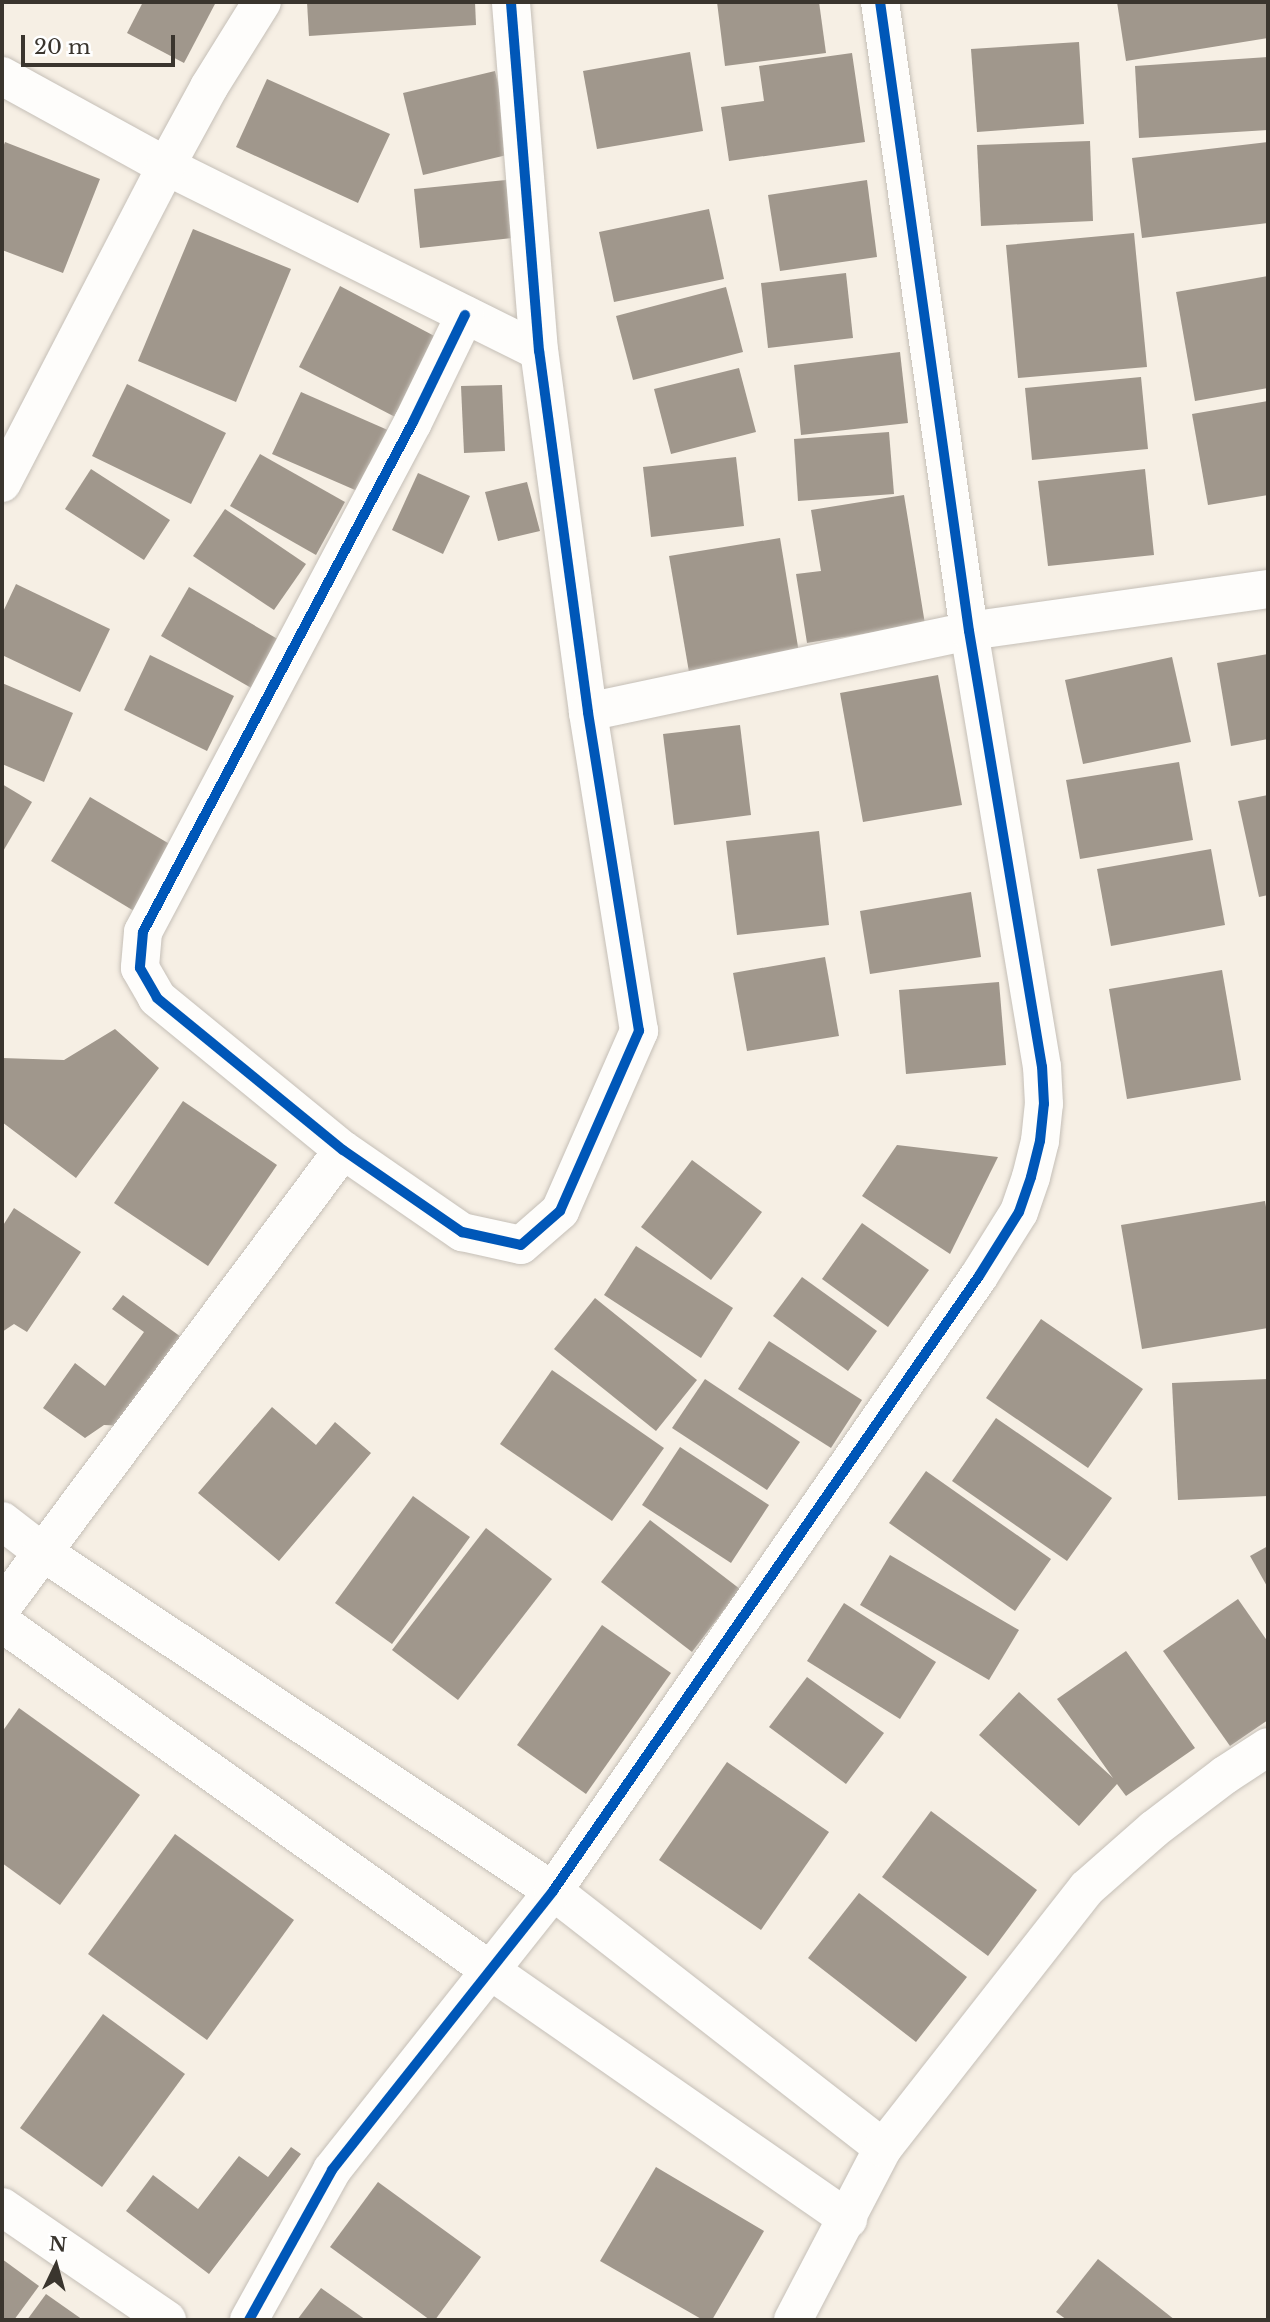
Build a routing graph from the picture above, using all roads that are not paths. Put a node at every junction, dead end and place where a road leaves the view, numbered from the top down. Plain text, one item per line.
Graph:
1 (262, 2) edge
2 (511, 2) edge
3 (880, 2) edge
4 (2, 76) edge
5 (166, 166) junction
6 (465, 315) junction
7 (539, 351) junction
8 (2, 484) edge
9 (1268, 589) edge
10 (969, 631) junction
11 (588, 712) junction
12 (343, 1150) junction
13 (2, 1521) edge
14 (41, 1551) junction
15 (2, 1607) edge
16 (2, 1623) edge
17 (1268, 1747) edge
18 (553, 1891) junction
19 (491, 1971) junction
20 (883, 2148) junction
21 (2, 2207) edge
22 (848, 2220) junction
23 (167, 2320) edge
24 (249, 2320) edge
25 (793, 2320) edge

1 - 5 street
2 - 7 street
3 - 10 street
4 - 5 street
5 - 6 street
5 - 8 street
6 - 7 street
6 - 12 street
7 - 11 street
9 - 10 street
10 - 11 street
10 - 18 street
11 - 12 street
12 - 14 street
13 - 14 street
14 - 15 street
14 - 18 street
16 - 19 street
17 - 20 street
18 - 19 street
18 - 20 street
19 - 22 street
19 - 24 street
20 - 22 street
21 - 23 street
22 - 25 street

